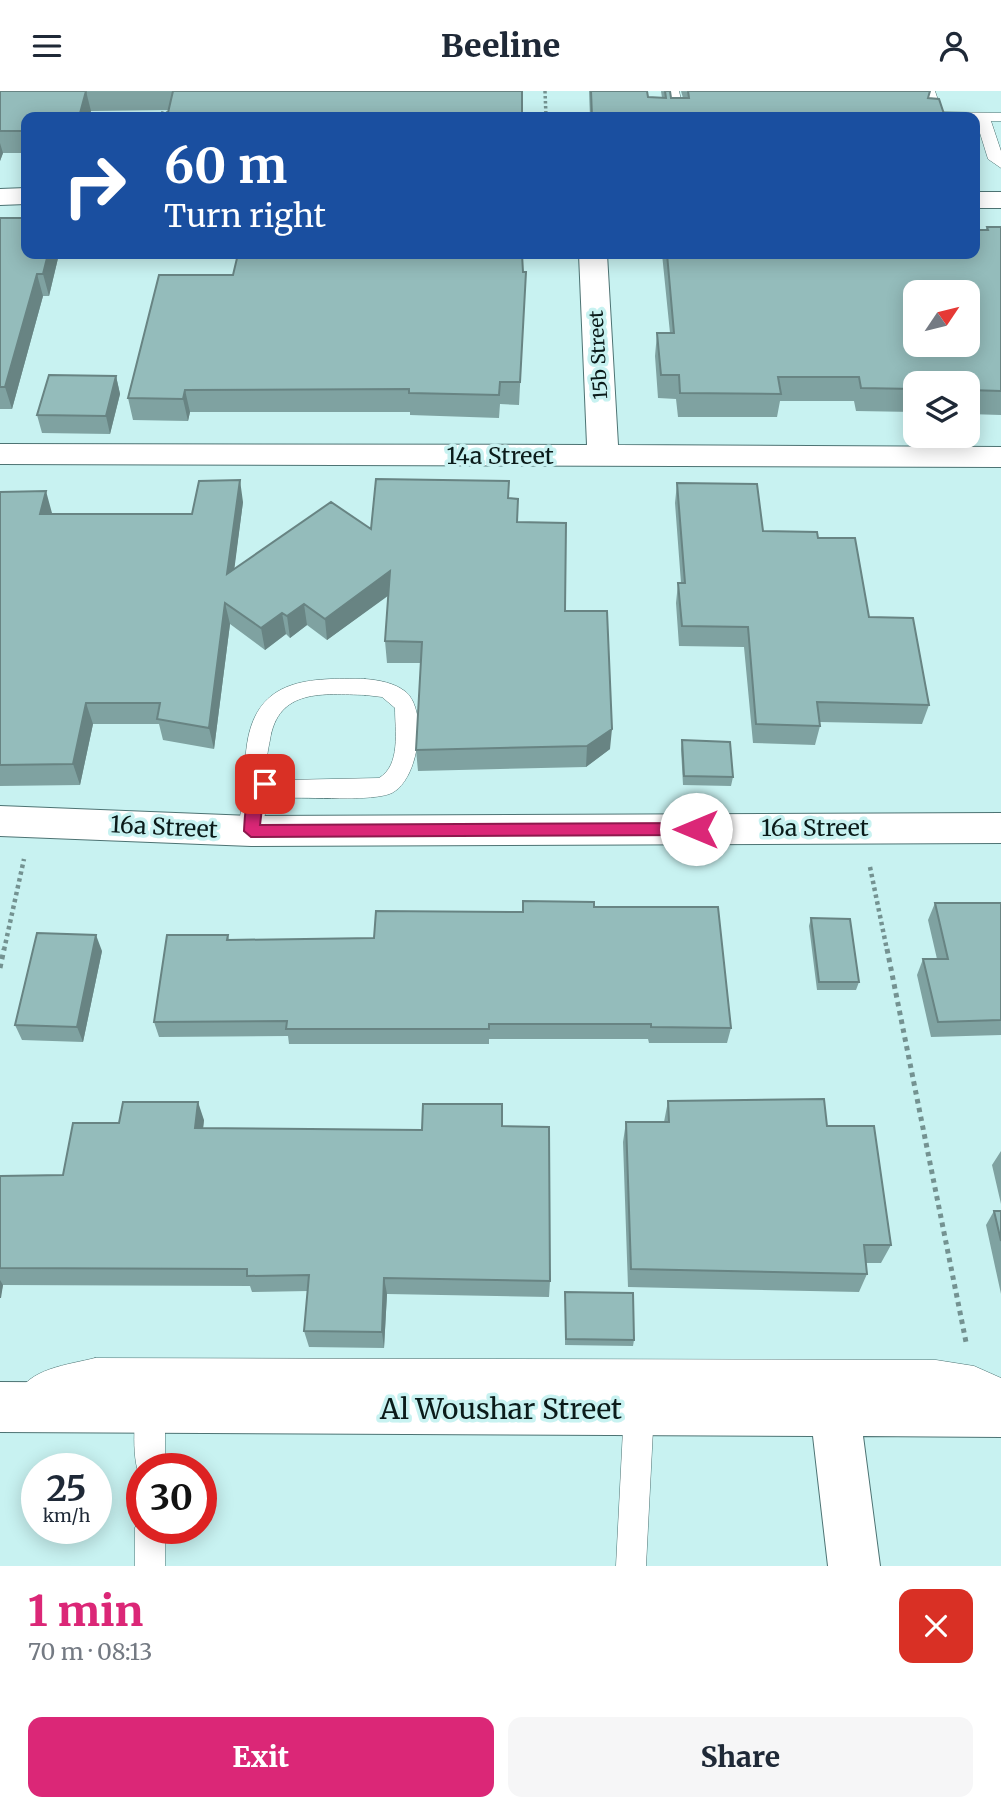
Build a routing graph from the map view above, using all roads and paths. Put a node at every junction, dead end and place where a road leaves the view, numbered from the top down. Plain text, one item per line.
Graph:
1 (545, 91) edge
2 (672, 91) edge
3 (928, 91) edge
4 (168, 105) edge
5 (162, 112) edge
6 (546, 112) edge
7 (677, 112) edge
8 (933, 112) edge
9 (982, 117) joint
10 (1001, 117) edge
11 (1001, 163) edge
12 (21, 196) edge
13 (0, 197) edge
14 (980, 200) edge
15 (1001, 200) edge
16 (593, 259) edge
17 (0, 454) edge
18 (603, 456) junction
19 (1001, 457) edge
20 (265, 784) junction
21 (16, 821) edge
22 (862, 828) junction
23 (1001, 828) edge
24 (251, 831) junction
25 (0, 968) edge
26 (1001, 1393) edge
27 (987, 1396) edge
28 (8, 1407) edge
29 (150, 1407) junction
30 (639, 1410) junction
31 (835, 1411) junction
32 (150, 1453) edge
33 (150, 1544) edge
34 (150, 1566) edge
35 (631, 1566) edge
36 (855, 1566) edge

1 - 6 path
2 - 7 lane
3 - 8 lane
4 - 5 path
9 - 10 lane
9 - 11 lane
12 - 13 street
14 - 15 street
16 - 18 street, 15b Street
17 - 18 street, 14a Street
18 - 19 street, 14a Street
20 - 20 lane
20 - 24 lane
21 - 24 street, 16a Street
21 - 25 path
22 - 23 street, 16a Street
22 - 24 street, 16a Street
22 - 27 path
26 - 27 lane
27 - 28 lane
27 - 31 street, Al Woushar Street
28 - 29 street, Al Woushar Street
29 - 30 street, Al Woushar Street
29 - 32 lane
30 - 31 street, Al Woushar Street
30 - 35 lane
31 - 36 street
33 - 34 lane

